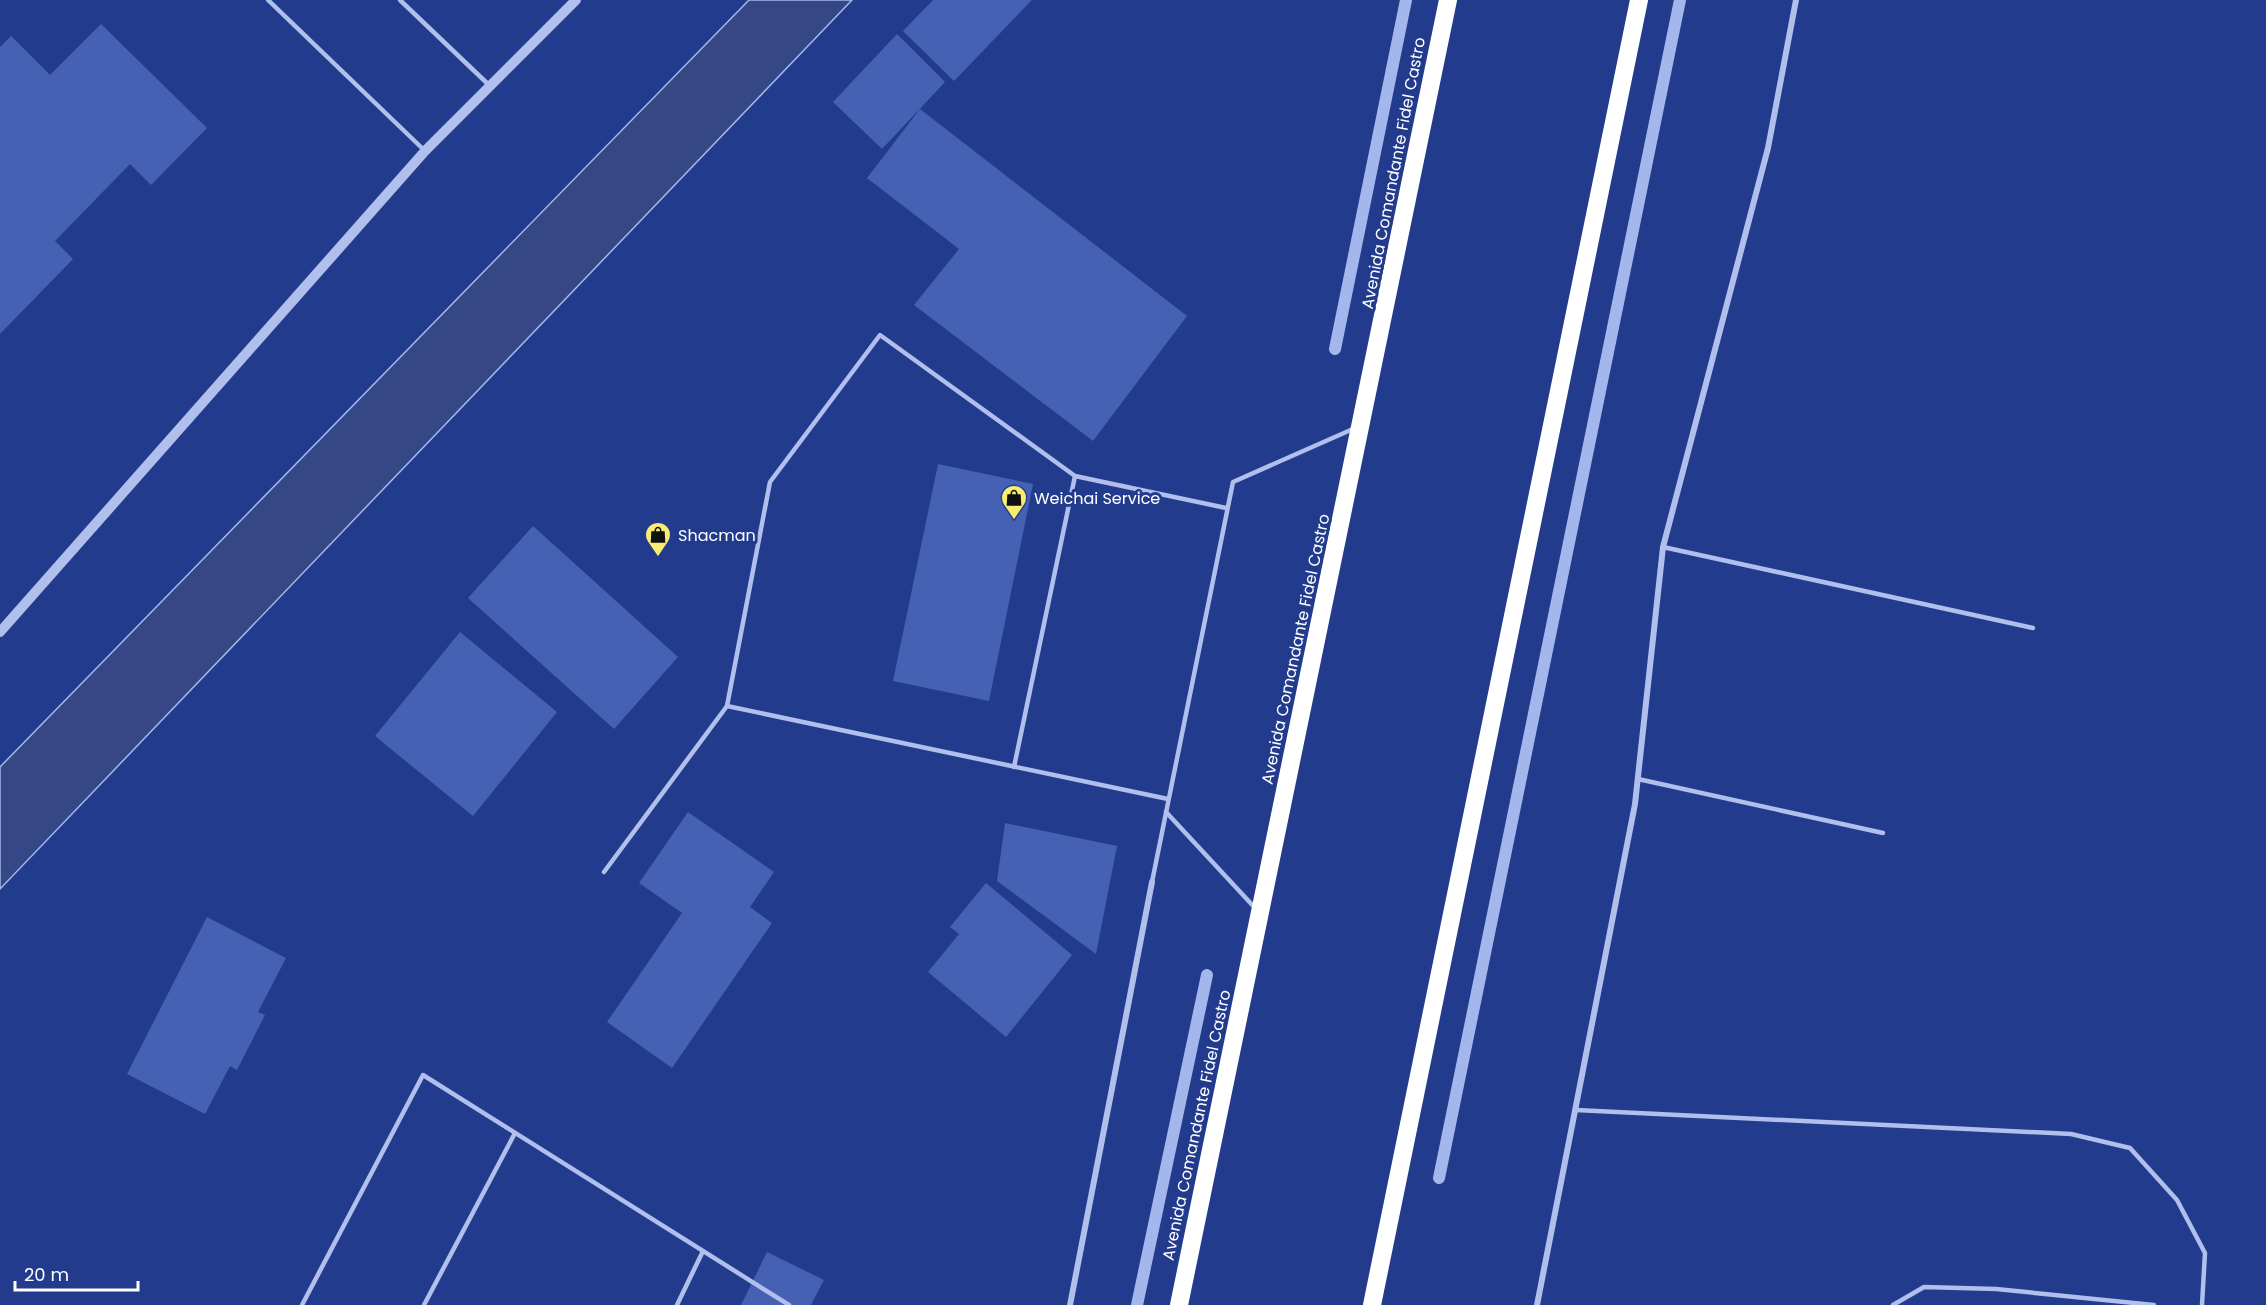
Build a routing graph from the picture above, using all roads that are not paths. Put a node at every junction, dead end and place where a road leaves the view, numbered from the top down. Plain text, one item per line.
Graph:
1 (268, 0) edge
2 (400, 0) edge
3 (576, 0) edge
4 (1448, 0) edge
5 (1638, 0) edge
6 (1796, 0) edge
7 (490, 86) junction
8 (425, 151) junction
9 (1361, 426) junction
10 (1075, 476) junction
11 (1226, 508) junction
12 (1663, 547) junction
13 (2033, 628) dead end
14 (0, 632) edge
15 (727, 706) junction
16 (1014, 767) junction
17 (1638, 779) junction
18 (1168, 799) junction
19 (1166, 812) junction
20 (1883, 832) dead end
21 (604, 872) dead end
22 (1152, 882) joint
23 (1260, 914) junction
24 (1576, 1110) junction
25 (515, 1132) junction
26 (703, 1251) junction
27 (302, 1305) edge
28 (424, 1305) edge
29 (677, 1305) edge
30 (789, 1305) edge
31 (1070, 1305) edge
32 (1179, 1305) edge
33 (1372, 1305) edge
34 (1537, 1305) edge
35 (1893, 1305) edge
36 (2154, 1305) edge
37 (2202, 1305) edge

1 - 8 lane
2 - 7 lane
3 - 7 street
4 - 9 highway, Avenida Comandante Fidel Castro
5 - 33 highway
6 - 12 street
7 - 8 street
8 - 14 street
9 - 11 lane
9 - 23 highway, Avenida Comandante Fidel Castro
10 - 11 lane
10 - 15 lane
10 - 16 lane
11 - 18 lane
12 - 13 lane
12 - 17 street
15 - 16 lane
15 - 21 lane
16 - 18 lane
17 - 20 lane
17 - 24 street
18 - 19 lane
19 - 22 lane
19 - 23 lane
22 - 31 street
23 - 32 highway, Avenida Comandante Fidel Castro
24 - 34 street
24 - 37 lane
25 - 26 lane
25 - 27 lane
25 - 28 lane
26 - 29 lane
26 - 30 lane
35 - 36 lane

